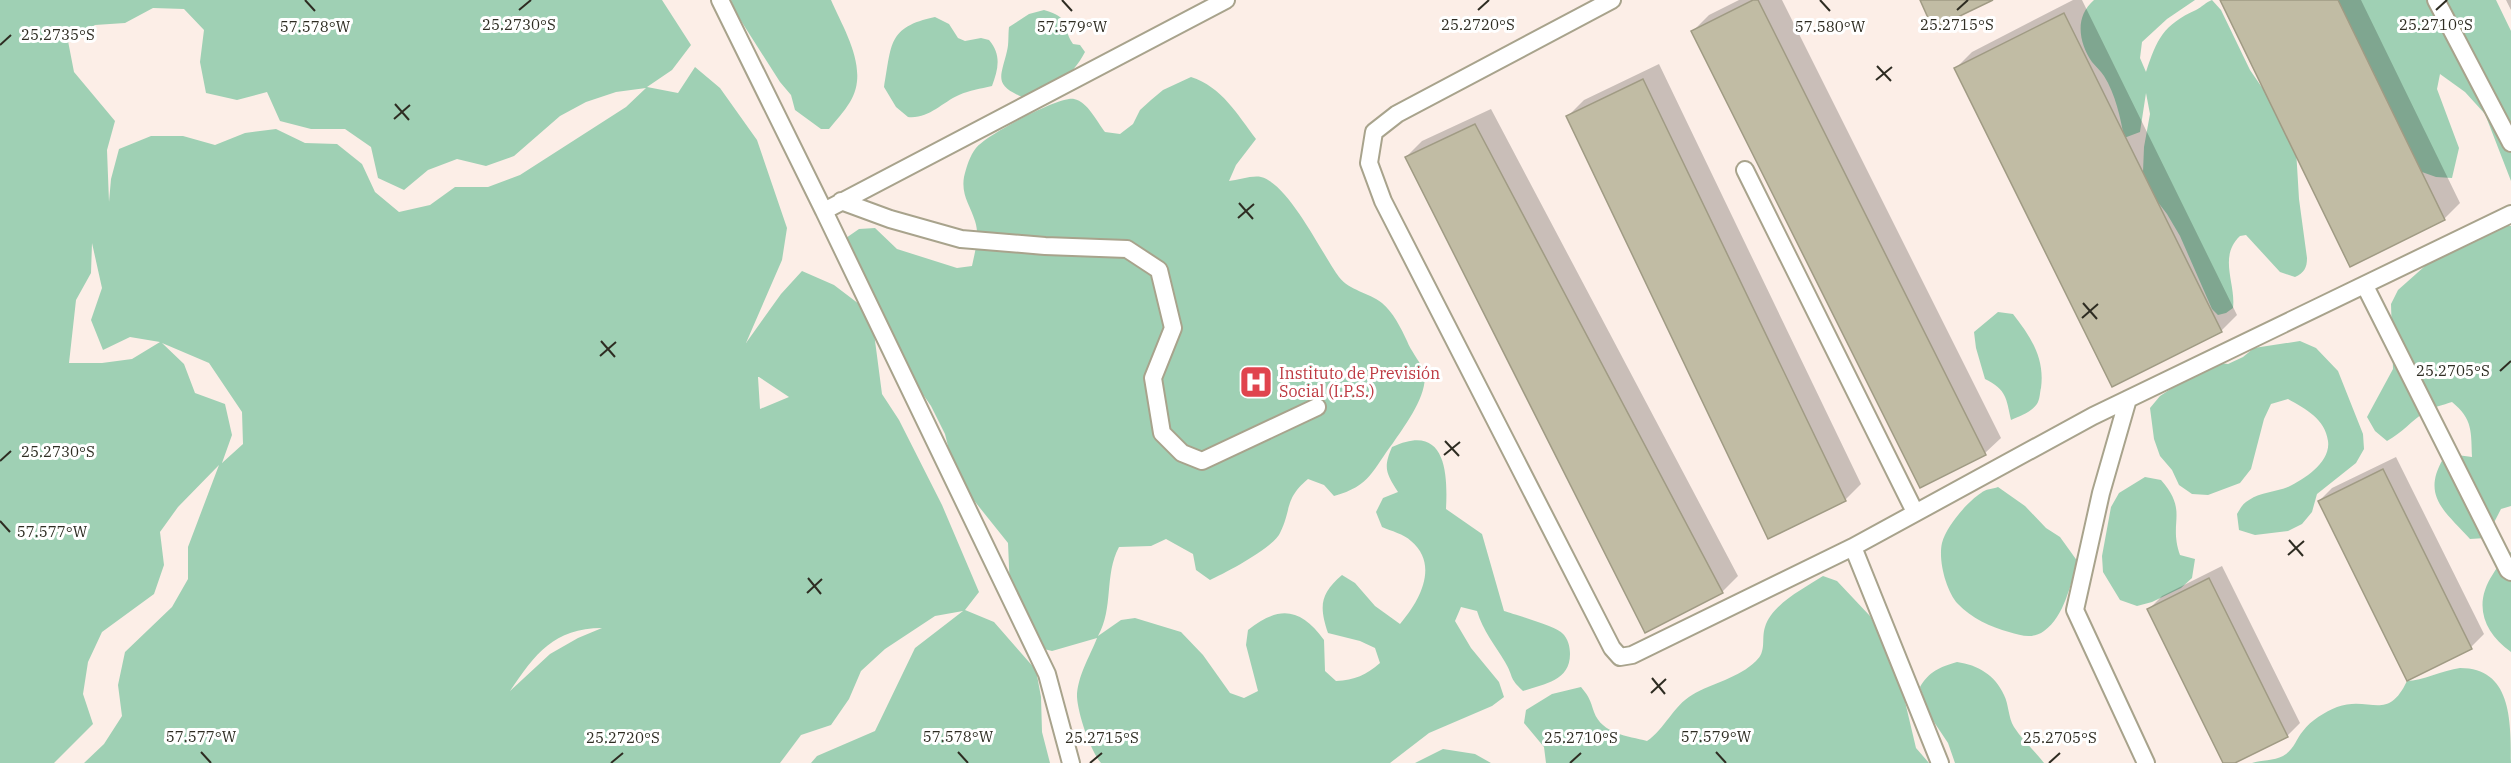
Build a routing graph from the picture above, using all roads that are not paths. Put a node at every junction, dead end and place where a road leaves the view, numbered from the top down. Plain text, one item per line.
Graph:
1 (720, 0) edge
2 (1226, 0) edge
3 (1612, 0) edge
4 (2436, 0) edge
5 (2511, 143) edge
6 (1745, 170) dead end
7 (841, 201) junction
8 (824, 211) junction
9 (2511, 214) edge
10 (2365, 286) junction
11 (2128, 399) junction
12 (1317, 407) dead end
13 (1915, 512) junction
14 (1853, 547) junction
15 (2511, 572) edge
16 (1071, 763) edge
17 (1940, 763) edge
18 (2146, 763) edge

1 - 8 lane
2 - 7 lane
3 - 14 lane
4 - 5 lane
6 - 13 lane
7 - 8 lane
7 - 12 lane
8 - 16 lane
9 - 10 lane
10 - 11 lane
10 - 15 lane
11 - 13 lane
11 - 18 lane
13 - 14 lane
14 - 17 lane

